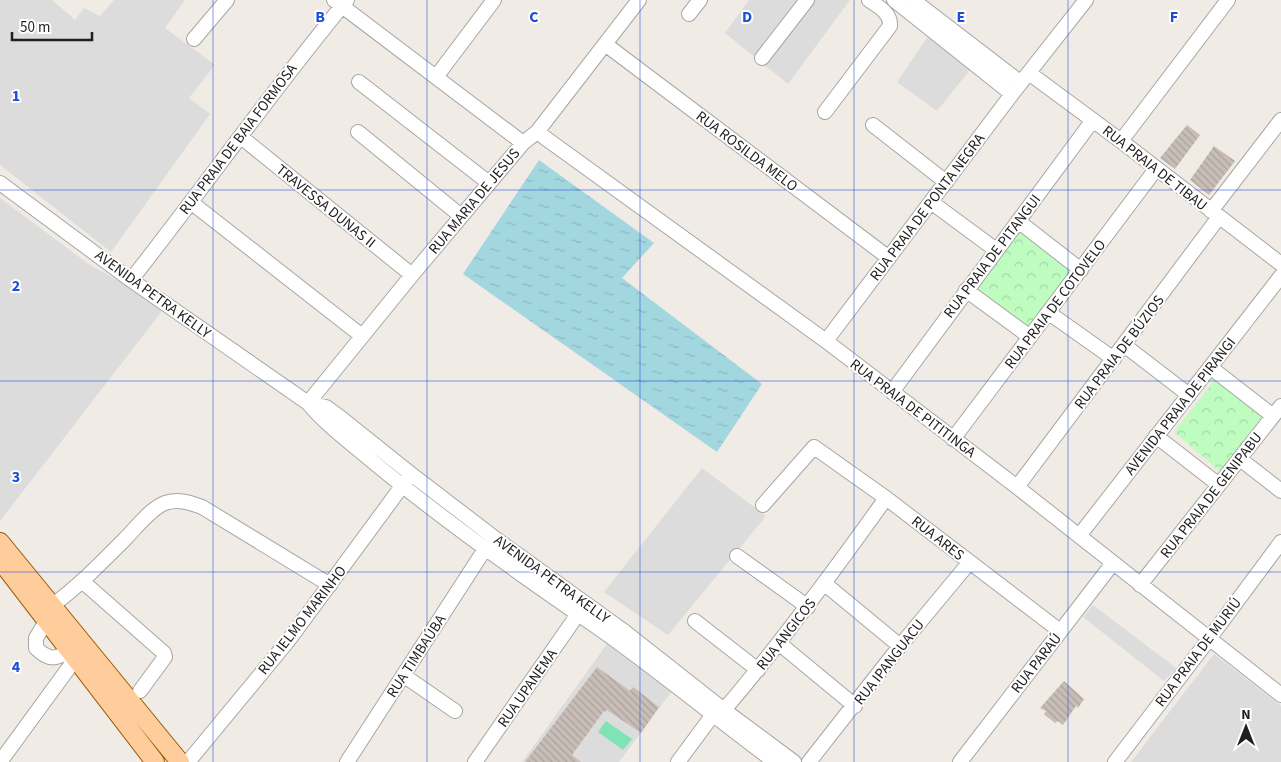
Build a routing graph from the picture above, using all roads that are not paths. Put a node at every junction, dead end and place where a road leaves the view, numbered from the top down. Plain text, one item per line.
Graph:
1 (227, 0) edge
2 (494, 0) edge
3 (639, 0) edge
4 (700, 0) edge
5 (807, 0) edge
6 (869, 0) edge
7 (894, 0) edge
8 (913, 0) edge
9 (1228, 0) edge
10 (341, 2) edge
11 (1081, 2) edge
12 (689, 14) dead end
13 (194, 39) dead end
14 (606, 44) junction
15 (762, 58) dead end
16 (436, 77) junction
17 (360, 82) dead end
18 (1021, 84) junction
19 (825, 112) dead end
20 (1093, 120) junction
21 (1281, 120) edge
22 (873, 125) dead end
23 (358, 132) dead end
24 (537, 132) junction
25 (241, 137) junction
26 (1121, 140) junction
27 (523, 143) junction
28 (1156, 169) junction
29 (946, 182) junction
30 (0, 183) edge
31 (489, 183) junction
32 (931, 202) junction
33 (192, 203) junction
34 (1215, 214) junction
35 (461, 216) junction
36 (1018, 221) junction
37 (996, 250) junction
38 (889, 258) junction
39 (1281, 264) edge
40 (1081, 270) junction
41 (412, 275) junction
42 (1281, 276) edge
43 (131, 280) junction
44 (966, 290) junction
45 (1049, 313) junction
46 (362, 336) junction
47 (1030, 337) junction
48 (826, 341) junction
49 (1124, 345) junction
50 (1114, 360) junction
51 (1210, 367) junction
52 (892, 392) junction
53 (1188, 395) junction
54 (308, 403) junction
55 (1277, 411) edge
56 (1156, 436) junction
57 (953, 439) junction
58 (1240, 459) junction
59 (411, 474) junction
60 (1219, 485) junction
61 (402, 486) junction
62 (1017, 487) junction
63 (1281, 491) edge
64 (886, 498) junction
65 (763, 505) dead end
66 (1079, 536) junction
67 (0, 542) edge
68 (1281, 542) edge
69 (485, 549) junction
70 (737, 556) dead end
71 (1, 563) edge
72 (970, 563) junction
73 (1113, 563) junction
74 (82, 580) junction
75 (825, 584) junction
76 (330, 585) junction
77 (1140, 585) junction
78 (808, 607) junction
79 (48, 613) junction
80 (578, 614) junction
81 (695, 621) dead end
82 (1060, 632) junction
83 (1209, 640) junction
84 (780, 644) junction
85 (900, 646) junction
86 (74, 655) junction
87 (50, 658) junction
88 (758, 670) junction
89 (403, 675) junction
90 (60, 680) junction
91 (140, 691) dead end
92 (1281, 695) edge
93 (855, 706) junction
94 (455, 711) dead end
95 (718, 713) junction
96 (177, 761) edge
97 (773, 761) edge
98 (0, 762) edge
99 (155, 762) edge
100 (346, 762) edge
101 (475, 762) edge
102 (678, 762) edge
103 (794, 762) edge
104 (809, 762) edge
105 (960, 762) edge
106 (1115, 762) edge

1 - 13 street
2 - 16 street
3 - 14 street, RUA MARIA DE JESUS
4 - 12 street
5 - 15 street
6 - 19 street
7 - 18 street
8 - 18 street
9 - 26 street
10 - 16 street
10 - 25 street, RUA PRAIA DE BAIA FORMOSA
11 - 18 street, RUA PRAIA DE PONTA NEGRA
14 - 24 street, RUA MARIA DE JESUS
14 - 38 street, RUA ROSILDA MELO
16 - 27 street
17 - 31 street
18 - 20 street, RUA PRAIA DE TIBAU
18 - 29 street, RUA PRAIA DE PONTA NEGRA
20 - 26 street, RUA PRAIA DE TIBAU
20 - 36 street, RUA PRAIA DE PITANGUI
21 - 34 street, RUA PRAIA DE BÚZIOS
22 - 29 street
23 - 35 street
24 - 27 street, RUA MARIA DE JESUS
24 - 48 street, RUA PRAIA DE PITITINGA
25 - 33 street, RUA PRAIA DE BAIA FORMOSA
25 - 41 street, TRAVESSA DUNAS II
26 - 28 street, RUA PRAIA DE TIBAU
27 - 31 street, RUA MARIA DE JESUS
28 - 34 street, RUA PRAIA DE TIBAU
28 - 40 street, RUA PRAIA DE COTOVELO
29 - 32 street, RUA PRAIA DE PONTA NEGRA
30 - 43 street, AVENIDA PETRA KELLY
31 - 35 street, RUA MARIA DE JESUS
32 - 37 street
32 - 38 street, RUA PRAIA DE PONTA NEGRA
33 - 43 street, RUA PRAIA DE BAIA FORMOSA
33 - 46 street
34 - 39 street, RUA PRAIA DE TIBAU
34 - 49 street, RUA PRAIA DE BÚZIOS
35 - 41 street, RUA MARIA DE JESUS
36 - 37 street, RUA PRAIA DE PITANGUI
36 - 40 street
37 - 44 street, RUA PRAIA DE PITANGUI
38 - 48 street, RUA PRAIA DE PONTA NEGRA
40 - 45 street, RUA PRAIA DE COTOVELO
41 - 46 street, RUA MARIA DE JESUS
42 - 51 street, AVENIDA PRAIA DE PIRANGI
43 - 54 street, AVENIDA PETRA KELLY
44 - 47 street
44 - 52 street, RUA PRAIA DE PITANGUI
45 - 47 street, RUA PRAIA DE COTOVELO
45 - 50 street
46 - 54 street, RUA MARIA DE JESUS
47 - 57 street, RUA PRAIA DE COTOVELO
48 - 52 street, RUA PRAIA DE PITITINGA
49 - 50 street, RUA PRAIA DE BÚZIOS
49 - 53 street
50 - 62 street, RUA PRAIA DE BÚZIOS
51 - 53 street, AVENIDA PRAIA DE PIRANGI
51 - 55 street
52 - 57 street, RUA PRAIA DE PITITINGA
53 - 56 street, AVENIDA PRAIA DE PIRANGI
54 - 59 street, AVENIDA PETRA KELLY
54 - 61 street, AVENIDA PETRA KELLY
55 - 58 street, RUA PRAIA DE GENIPABU
56 - 60 street
56 - 66 street, AVENIDA PRAIA DE PIRANGI
57 - 62 street, RUA PRAIA DE PITITINGA
58 - 60 street, RUA PRAIA DE GENIPABU
58 - 63 street
59 - 61 street, RUA IELMO MARINHO
59 - 95 street, AVENIDA PETRA KELLY
60 - 77 street, RUA PRAIA DE GENIPABU
61 - 69 street, AVENIDA PETRA KELLY
61 - 76 street, RUA IELMO MARINHO
62 - 66 street, RUA PRAIA DE PITITINGA
64 - 65 street, RUA ARES
64 - 72 street, RUA ARES
64 - 75 street, RUA ANGICOS
66 - 73 street, RUA PRAIA DE PITITINGA
67 - 79 main road
68 - 83 street, RUA PRAIA DE MURIÚ
69 - 80 street, AVENIDA PETRA KELLY
69 - 89 street, RUA TIMBAÚBA
70 - 78 street
71 - 79 main road
72 - 82 street, RUA ARES
72 - 85 street, RUA IPANGUACU
73 - 77 street, RUA PRAIA DE PITITINGA
73 - 82 street, RUA PARAÚ
74 - 76 street
74 - 79 street
74 - 91 street
75 - 78 street, RUA ANGICOS
75 - 85 street
76 - 96 street, RUA IELMO MARINHO
77 - 83 street, RUA PRAIA DE PITITINGA
78 - 84 street, RUA ANGICOS
79 - 86 main road
79 - 87 street
79 - 96 main road
80 - 95 street, AVENIDA PETRA KELLY
80 - 101 street, RUA UPANEMA
81 - 88 street
82 - 105 street, RUA PARAÚ
83 - 92 street, RUA PRAIA DE PITITINGA
83 - 106 street, RUA PRAIA DE MURIÚ
84 - 88 street, RUA ANGICOS
84 - 93 street
85 - 93 street, RUA IPANGUACU
86 - 87 street
86 - 90 street
86 - 99 main road
87 - 90 street
88 - 95 street, RUA ANGICOS
89 - 94 street
89 - 100 street, RUA TIMBAÚBA
90 - 98 street
93 - 104 street, RUA IPANGUACU
95 - 97 street, AVENIDA PETRA KELLY
95 - 102 street, RUA ANGICOS
95 - 103 street, AVENIDA PETRA KELLY

